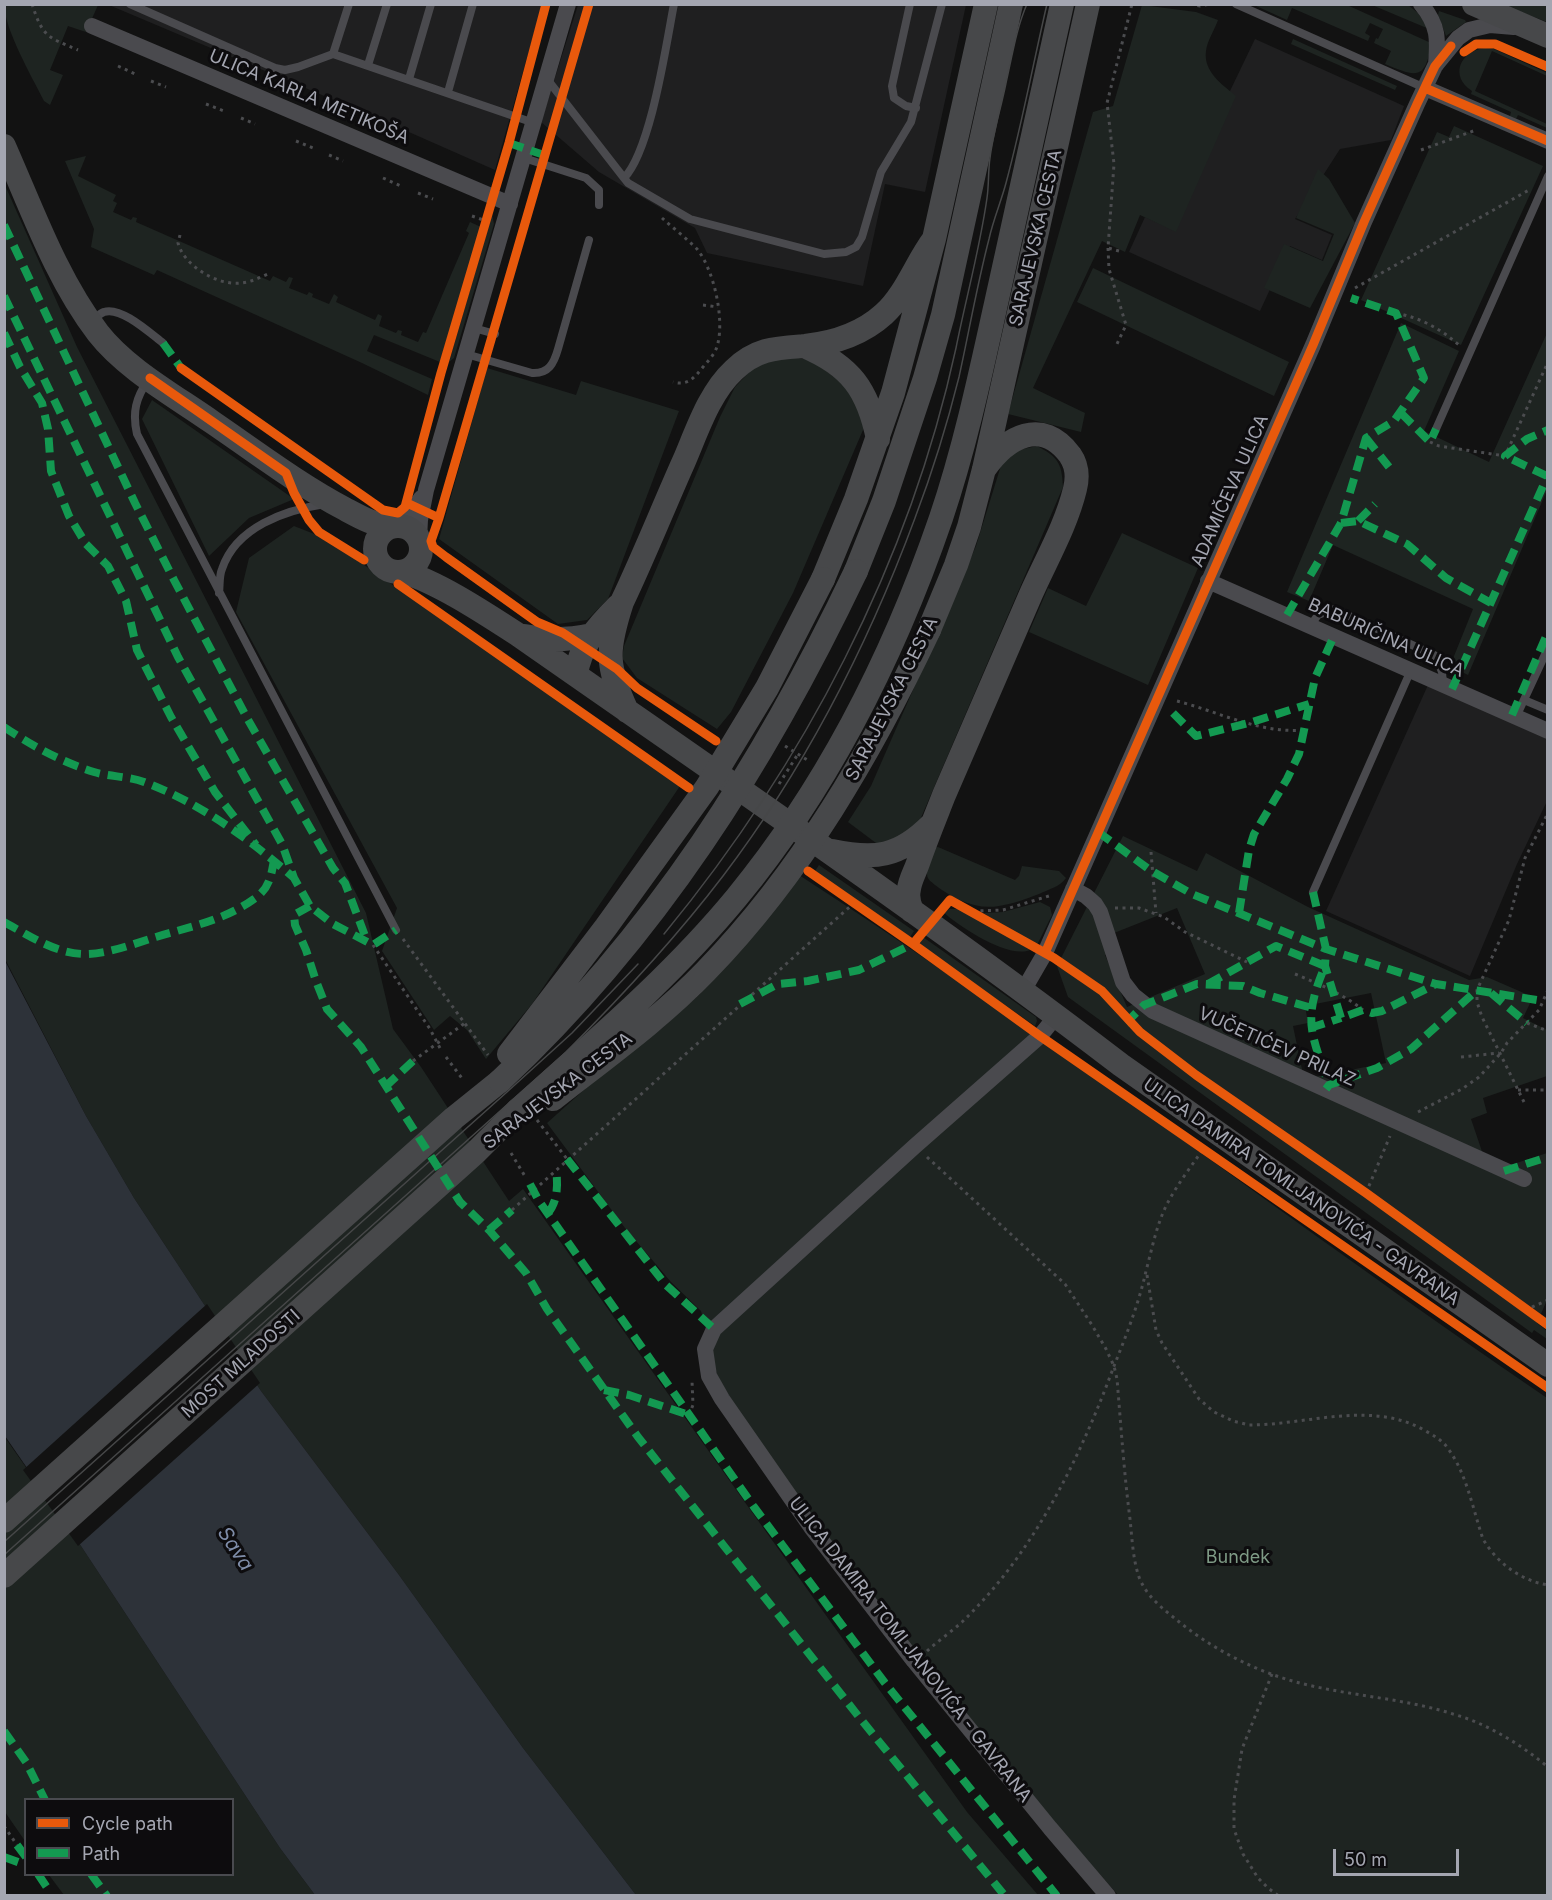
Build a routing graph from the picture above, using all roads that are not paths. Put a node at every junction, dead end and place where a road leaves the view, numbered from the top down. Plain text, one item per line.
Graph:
1 (130, 4) edge
2 (349, 4) edge
3 (387, 4) edge
4 (431, 4) edge
5 (473, 4) edge
6 (568, 4) edge
7 (674, 4) edge
8 (910, 4) edge
9 (942, 4) edge
10 (986, 4) edge
11 (1011, 4) edge
12 (1062, 4) edge
13 (1088, 4) edge
14 (1236, 4) edge
15 (1421, 4) edge
16 (1474, 4) edge
17 (92, 26) dead end
18 (1539, 33) edge
19 (333, 54) junction
20 (368, 65) junction
21 (1436, 66) junction
22 (409, 79) junction
23 (547, 79) junction
24 (1425, 88) junction
25 (448, 92) junction
26 (916, 108) junction
27 (534, 123) junction
28 (1548, 141) edge
29 (4, 146) edge
30 (524, 158) junction
31 (624, 178) junction
32 (1547, 178) edge
33 (510, 204) junction
34 (599, 204) dead end
35 (934, 239) junction
36 (589, 240) dead end
37 (90, 322) junction
38 (474, 328) junction
39 (495, 334) dead end
40 (163, 343) dead end
41 (804, 346) junction
42 (466, 354) junction
43 (150, 378) junction
44 (1436, 429) dead end
45 (878, 439) junction
46 (984, 469) junction
47 (426, 490) junction
48 (320, 498) junction
49 (395, 526) junction
50 (421, 543) junction
51 (377, 558) junction
52 (403, 572) junction
53 (1208, 581) junction
54 (219, 593) junction
55 (488, 615) junction
56 (1310, 626) junction
57 (517, 634) junction
58 (602, 638) junction
59 (1548, 648) edge
60 (1411, 670) junction
61 (576, 675) junction
62 (1443, 684) junction
63 (1524, 700) junction
64 (1548, 710) edge
65 (627, 712) junction
66 (1516, 717) junction
67 (1548, 731) edge
68 (932, 824) junction
69 (824, 849) junction
70 (1073, 889) junction
71 (1313, 892) dead end
72 (912, 911) junction
73 (396, 930) road end
74 (1023, 991) junction
75 (1057, 1015) junction
76 (495, 1070) junction
77 (526, 1115) junction
78 (476, 1152) joint
79 (1524, 1179) dead end
80 (1548, 1365) edge
81 (4, 1521) edge
82 (4, 1576) edge
83 (1108, 1896) edge

1 - 19 lane
2 - 19 lane
3 - 20 lane
4 - 22 lane
5 - 25 lane
6 - 23 street
7 - 31 lane
8 - 26 lane
9 - 26 lane
10 - 35 main road
11 - 76 main road, bridge
12 - 77 main road, SARAJEVSKA CESTA, bridge
13 - 46 main road, SARAJEVSKA CESTA
14 - 24 lane
15 - 21 street, ADAMIČEVA ULICA
16 - 18 main road
17 - 33 street, ULICA KARLA METIKOŠA
18 - 21 street, ADAMIČEVA ULICA
19 - 20 lane
20 - 22 lane
21 - 24 street, ADAMIČEVA ULICA
22 - 25 lane
23 - 27 street
23 - 31 lane
24 - 28 street
24 - 53 street, ADAMIČEVA ULICA
25 - 27 lane
26 - 31 lane
27 - 30 street
29 - 37 main road
30 - 33 street
30 - 34 lane
32 - 44 lane
33 - 38 street
35 - 41 main road
35 - 45 main road
36 - 42 lane
37 - 40 lane
37 - 43 main road
38 - 39 lane
38 - 42 street
41 - 45 main road
41 - 58 main road
42 - 47 street
43 - 48 main road
43 - 54 lane
45 - 76 main road, bridge
46 - 68 main road
46 - 77 main road, SARAJEVSKA CESTA, bridge
47 - 49 street
47 - 50 street
48 - 49 main road
48 - 51 main road
48 - 54 lane
49 - 50 main road
49 - 51 main road
50 - 52 main road
50 - 55 main road
51 - 52 main road
52 - 55 main road
53 - 56 street, BABURIČINA ULICA
53 - 70 street, ADAMIČEVA ULICA
54 - 73 lane
55 - 57 main road, ULICA DAMIRA TOMLJANOVIĆA - GAVRANA
56 - 60 street, BABURIČINA ULICA
56 - 62 lane
57 - 58 main road
57 - 61 main road, ULICA DAMIRA TOMLJANOVIĆA - GAVRANA
58 - 61 main road
58 - 65 main road
59 - 63 lane
60 - 62 street, BABURIČINA ULICA
60 - 71 lane
61 - 65 main road, ULICA DAMIRA TOMLJANOVIĆA - GAVRANA
62 - 66 street, BABURIČINA ULICA
63 - 64 lane
63 - 66 lane
65 - 69 main road, ULICA DAMIRA TOMLJANOVIĆA - GAVRANA
66 - 67 street, BABURIČINA ULICA
68 - 69 main road
68 - 72 main road
69 - 72 main road, ULICA DAMIRA TOMLJANOVIĆA - GAVRANA
70 - 74 street, ADAMIČEVA ULICA
70 - 79 street, VUČETIĆEV PRILAZ
72 - 74 main road, ULICA DAMIRA TOMLJANOVIĆA - GAVRANA
74 - 75 main road, ULICA DAMIRA TOMLJANOVIĆA - GAVRANA
75 - 80 main road, ULICA DAMIRA TOMLJANOVIĆA - GAVRANA
75 - 83 street, ULICA DAMIRA TOMLJANOVIĆA - GAVRANA
76 - 81 main road
77 - 78 main road, SARAJEVSKA CESTA
78 - 82 main road, MOST MLADOSTI

